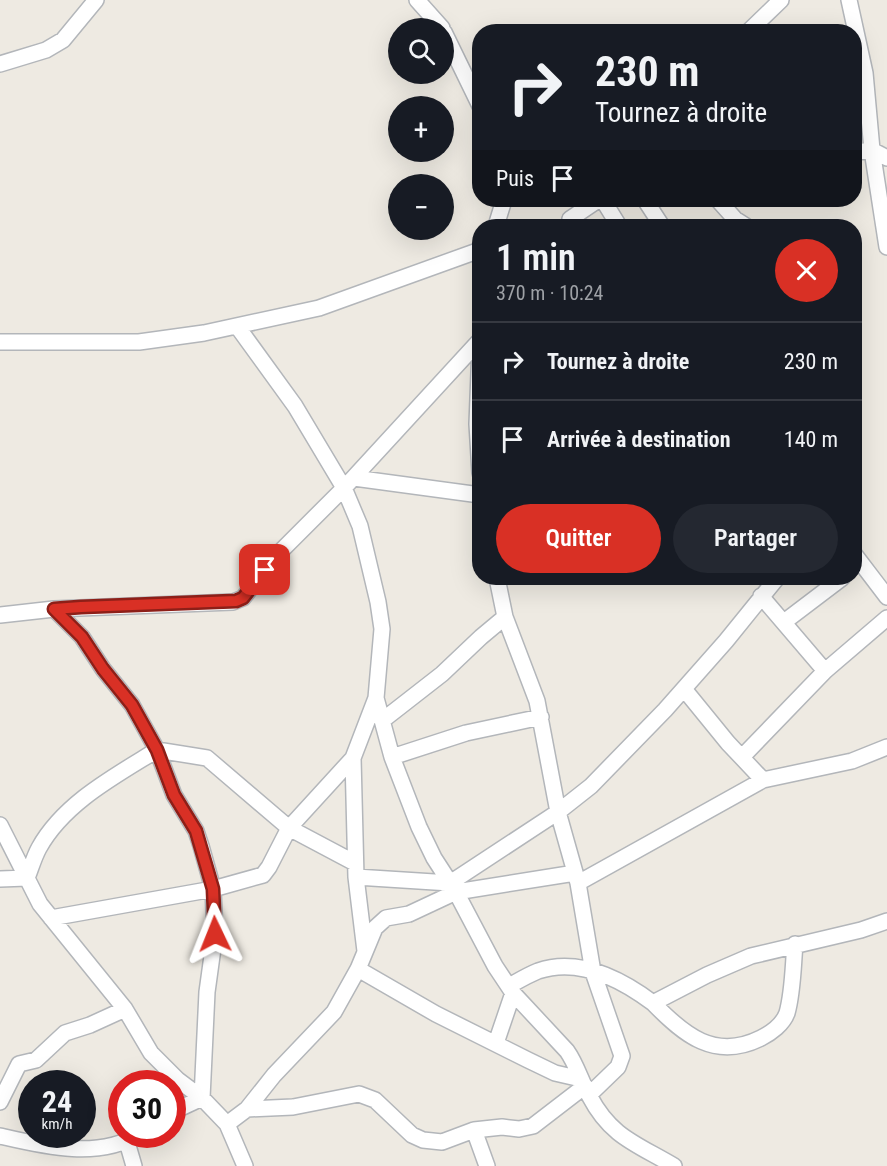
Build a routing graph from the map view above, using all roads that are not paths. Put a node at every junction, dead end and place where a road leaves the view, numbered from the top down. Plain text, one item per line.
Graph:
1 (96, 0) edge
2 (417, 0) edge
3 (781, 0) edge
4 (849, 0) edge
5 (433, 18) edge
6 (756, 24) edge
7 (854, 24) edge
8 (454, 53) edge
9 (862, 60) edge
10 (0, 64) edge
11 (472, 90) edge
12 (872, 150) junction
13 (862, 151) edge
14 (887, 158) edge
15 (588, 207) edge
16 (724, 207) edge
17 (570, 219) dead end
18 (735, 219) edge
19 (887, 247) edge
20 (472, 253) edge
21 (237, 326) junction
22 (0, 342) edge
23 (472, 348) edge
24 (349, 483) junction
25 (472, 494) edge
26 (862, 568) edge
27 (498, 585) edge
28 (771, 585) edge
29 (833, 585) edge
30 (761, 596) junction
31 (887, 597) edge
32 (54, 609) junction
33 (0, 615) edge
34 (505, 617) junction
35 (887, 618) edge
36 (784, 622) junction
37 (825, 671) junction
38 (684, 689) junction
39 (376, 698) junction
40 (541, 717) junction
41 (383, 720) junction
42 (887, 747) edge
43 (157, 750) junction
44 (742, 757) junction
45 (353, 758) junction
46 (392, 758) junction
47 (763, 780) junction
48 (558, 812) junction
49 (0, 825) edge
50 (289, 828) junction
51 (355, 870) junction
52 (27, 878) junction
53 (576, 878) junction
54 (0, 879) edge
55 (453, 887) junction
56 (213, 889) junction
57 (51, 918) junction
58 (887, 921) edge
59 (795, 944) junction
60 (365, 953) junction
61 (358, 969) junction
62 (593, 972) junction
63 (511, 990) junction
64 (652, 1003) junction
65 (125, 1009) junction
66 (496, 1043) junction
67 (585, 1087) junction
68 (202, 1098) junction
69 (0, 1102) edge
70 (186, 1105) edge
71 (247, 1109) junction
72 (227, 1124) junction
73 (474, 1130) junction
74 (0, 1136) edge
75 (108, 1146) edge
76 (133, 1148) edge
77 (134, 1166) edge
78 (244, 1166) edge
79 (487, 1166) edge
80 (674, 1166) edge

1 - 10 street
2 - 5 street
3 - 6 street
4 - 7 street
8 - 11 street
9 - 12 street
12 - 13 street
12 - 14 street
12 - 19 street
15 - 17 street
16 - 18 street
20 - 21 street
21 - 22 street
21 - 24 street
23 - 24 street
24 - 25 street
24 - 32 street
24 - 39 street
26 - 31 street
27 - 34 street
28 - 30 street
29 - 36 street
30 - 36 street
30 - 38 street
32 - 33 street
32 - 43 street
34 - 40 street
34 - 41 street
35 - 37 street
36 - 37 street
37 - 44 street
38 - 44 street
38 - 48 street
39 - 41 street
39 - 45 street
40 - 46 street
40 - 48 street
41 - 46 street
42 - 47 street
43 - 50 street
43 - 52 street
43 - 56 street
44 - 47 street
45 - 50 street
45 - 51 street
46 - 55 street
47 - 53 street
48 - 53 street
48 - 55 street
49 - 52 street
50 - 51 street
50 - 56 street
51 - 55 street
51 - 60 street
52 - 54 street
52 - 57 street
53 - 55 street
53 - 62 street
55 - 60 street
55 - 63 street
56 - 57 street
56 - 68 street
57 - 65 street
58 - 59 street
59 - 64 street
59 - 64 street
60 - 61 street
61 - 66 street
61 - 71 street
62 - 63 street
62 - 64 street
62 - 67 street
63 - 66 street
63 - 67 street
65 - 68 street
65 - 69 street
66 - 67 street
67 - 73 street
67 - 80 street
68 - 70 street
68 - 72 street
71 - 72 street
71 - 73 street
72 - 78 street
73 - 79 street
74 - 75 street
76 - 77 street

